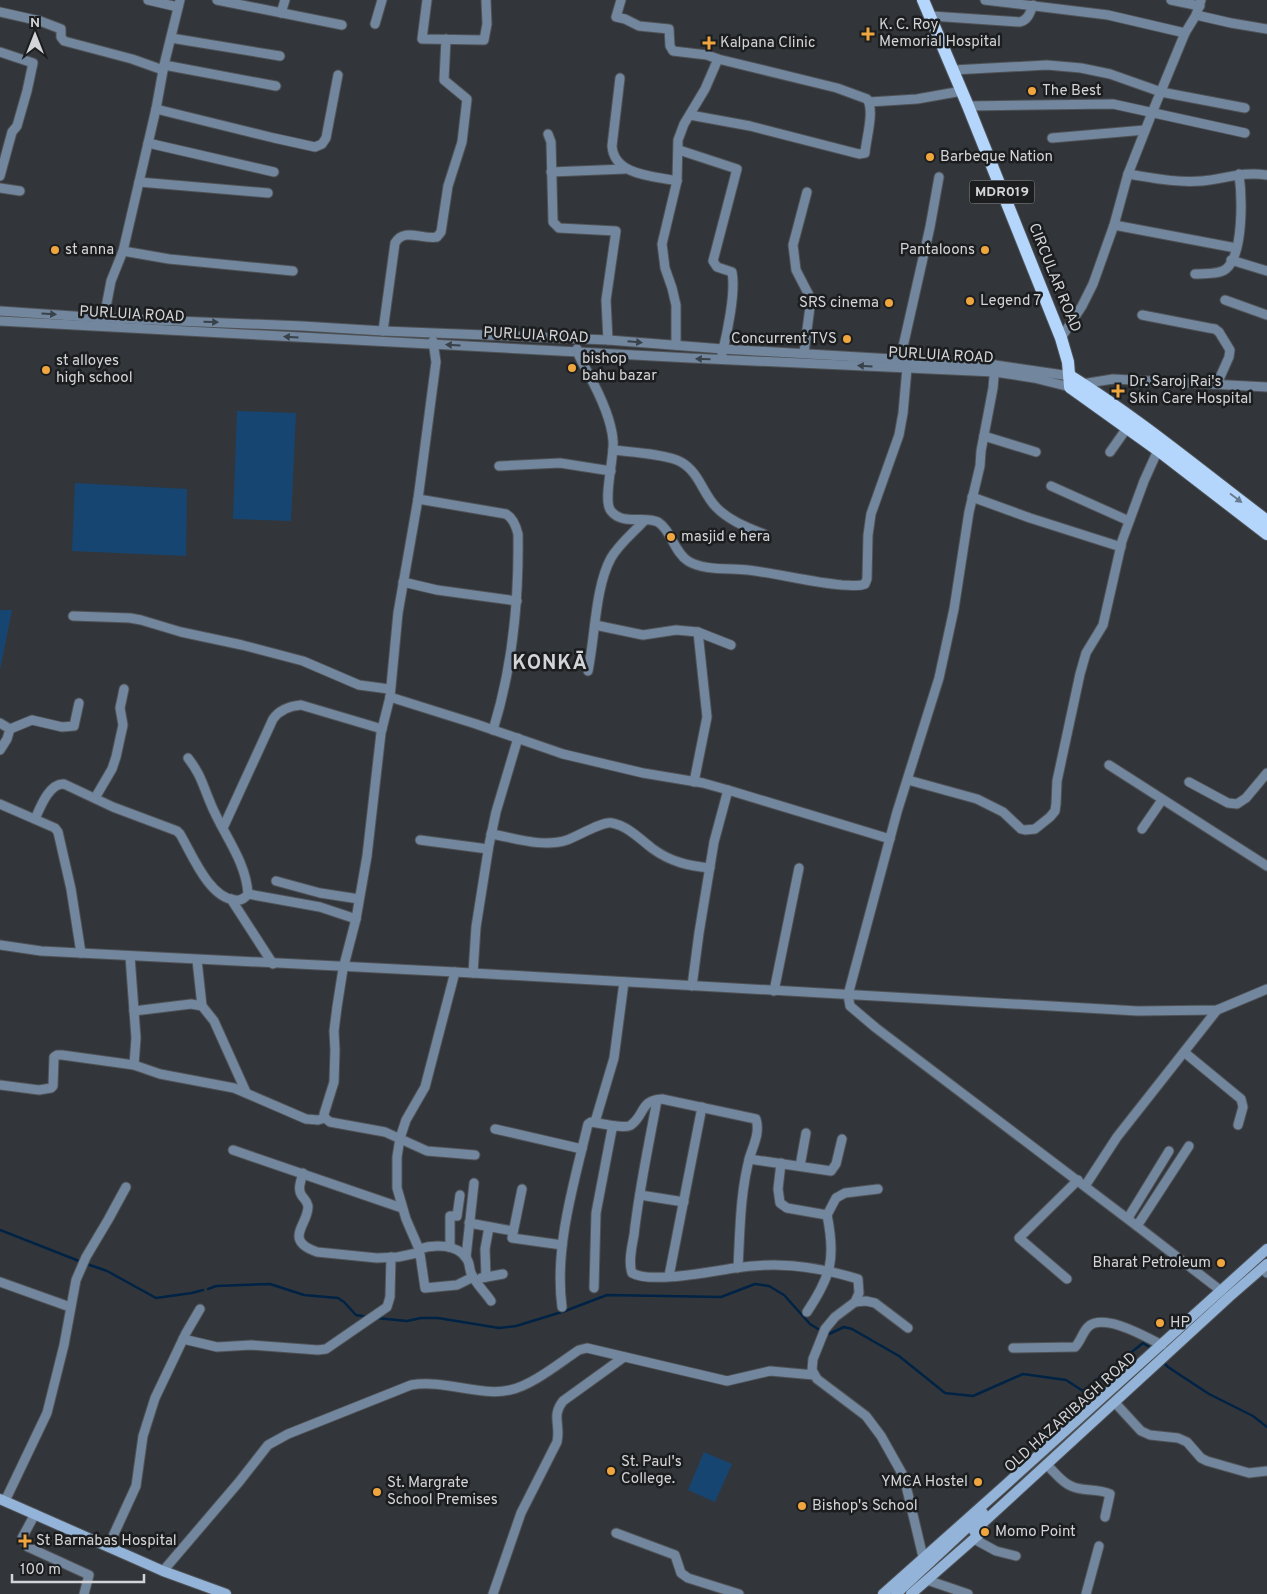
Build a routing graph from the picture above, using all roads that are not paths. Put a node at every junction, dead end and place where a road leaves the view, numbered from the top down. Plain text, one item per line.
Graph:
1 (148, 0) edge
2 (217, 0) edge
3 (285, 0) edge
4 (382, 0) edge
5 (427, 0) edge
6 (486, 0) edge
7 (621, 0) edge
8 (923, 0) edge
9 (985, 0) edge
10 (1171, 0) edge
11 (1027, 3) edge
12 (179, 4) edge
13 (1199, 7) edge
14 (0, 12) edge
15 (281, 13) junction
16 (930, 16) junction
17 (375, 24) dead end
18 (342, 25) dead end
19 (1267, 29) edge
20 (1185, 34) junction
21 (171, 38) junction
22 (446, 39) junction
23 (0, 52) edge
24 (280, 56) dead end
25 (718, 59) junction
26 (164, 67) junction
27 (954, 70) junction
28 (338, 75) dead end
29 (620, 78) dead end
30 (276, 86) dead end
31 (962, 91) junction
32 (1161, 92) junction
33 (869, 102) junction
34 (968, 106) junction
35 (1245, 108) dead end
36 (156, 110) junction
37 (1152, 114) junction
38 (690, 115) junction
39 (1145, 130) junction
40 (1245, 133) dead end
41 (548, 134) dead end
42 (1052, 138) dead end
43 (148, 143) junction
44 (679, 150) junction
45 (625, 169) junction
46 (274, 172) dead end
47 (551, 172) junction
48 (1128, 174) junction
49 (1239, 174) junction
50 (1267, 175) edge
51 (0, 176) edge
52 (939, 177) dead end
53 (677, 181) junction
54 (140, 182) junction
55 (0, 188) edge
56 (20, 191) dead end
57 (268, 192) dead end
58 (806, 192) dead end
59 (1114, 225) junction
60 (1236, 248) junction
61 (123, 251) junction
62 (1231, 260) junction
63 (293, 271) dead end
64 (1267, 271) edge
65 (1195, 274) dead end
66 (1225, 300) dead end
67 (0, 311) edge
68 (1142, 315) dead end
69 (1267, 315) edge
70 (0, 321) edge
71 (103, 322) junction
72 (383, 331) junction
73 (433, 333) junction
74 (577, 338) junction
75 (1061, 338) junction
76 (608, 340) junction
77 (433, 344) junction
78 (676, 345) junction
79 (723, 349) junction
80 (577, 352) junction
81 (804, 353) junction
82 (720, 359) junction
83 (900, 360) junction
84 (907, 368) junction
85 (995, 368) junction
86 (1074, 382) junction
87 (1217, 384) junction
88 (1267, 387) edge
89 (1127, 428) junction
90 (984, 436) junction
91 (613, 450) junction
92 (1158, 450) junction
93 (1036, 452) dead end
94 (1110, 452) dead end
95 (499, 466) dead end
96 (611, 472) junction
97 (1052, 486) dead end
98 (972, 497) junction
99 (418, 499) junction
100 (644, 521) junction
101 (1129, 521) junction
102 (1267, 521) edge
103 (1267, 534) edge
104 (766, 535) dead end
105 (1121, 547) junction
106 (403, 582) junction
107 (517, 601) junction
108 (72, 616) dead end
109 (595, 625) junction
110 (698, 632) junction
111 (731, 645) dead end
112 (588, 671) dead end
113 (124, 689) dead end
114 (390, 693) junction
115 (79, 703) dead end
116 (0, 723) edge
117 (10, 728) junction
118 (382, 729) junction
119 (493, 730) junction
120 (518, 738) junction
121 (0, 750) edge
122 (188, 758) dead end
123 (1109, 765) dead end
124 (1267, 773) edge
125 (908, 780) junction
126 (694, 782) junction
127 (1189, 782) dead end
128 (728, 790) junction
129 (95, 798) junction
130 (1162, 800) junction
131 (0, 804) edge
132 (35, 820) junction
133 (223, 828) junction
134 (1142, 829) dead end
135 (491, 834) junction
136 (890, 839) junction
137 (420, 840) dead end
138 (488, 849) junction
139 (1267, 866) edge
140 (710, 868) junction
141 (799, 868) dead end
142 (276, 881) dead end
143 (248, 894) junction
144 (231, 899) junction
145 (359, 899) junction
146 (356, 919) junction
147 (0, 945) edge
148 (82, 953) junction
149 (130, 956) junction
150 (197, 960) junction
151 (273, 964) junction
152 (344, 967) junction
153 (455, 972) junction
154 (473, 973) junction
155 (624, 982) junction
156 (692, 986) junction
157 (1267, 989) edge
158 (774, 991) junction
159 (848, 995) junction
160 (202, 1006) junction
161 (1217, 1010) junction
162 (134, 1011) junction
163 (1184, 1052) junction
164 (134, 1065) junction
165 (0, 1085) edge
166 (246, 1092) junction
167 (657, 1100) junction
168 (702, 1107) junction
169 (325, 1118) junction
170 (595, 1122) junction
171 (1238, 1125) dead end
172 (615, 1126) junction
173 (494, 1130) dead end
174 (806, 1133) dead end
175 (400, 1138) junction
176 (842, 1139) dead end
177 (1189, 1146) dead end
178 (582, 1149) junction
179 (233, 1150) dead end
180 (1169, 1151) dead end
181 (474, 1155) dead end
182 (749, 1159) junction
183 (781, 1163) junction
184 (800, 1166) junction
185 (303, 1173) junction
186 (474, 1183) dead end
187 (1081, 1183) junction
188 (126, 1187) dead end
189 (522, 1189) dead end
190 (878, 1189) dead end
191 (460, 1195) dead end
192 (640, 1195) junction
193 (684, 1202) junction
194 (402, 1208) junction
195 (827, 1215) junction
196 (1128, 1218) junction
197 (469, 1223) junction
198 (1138, 1226) junction
199 (489, 1227) junction
200 (513, 1231) junction
201 (562, 1245) junction
202 (450, 1247) junction
203 (1267, 1248) edge
204 (418, 1251) junction
205 (466, 1256) junction
206 (1267, 1256) edge
207 (391, 1257) junction
208 (738, 1268) junction
209 (1267, 1270) edge
210 (828, 1272) junction
211 (503, 1274) dead end
212 (669, 1276) junction
213 (486, 1277) junction
214 (474, 1278) junction
215 (1067, 1279) dead end
216 (0, 1284) edge
217 (594, 1288) dead end
218 (1220, 1290) junction
219 (492, 1301) dead end
220 (855, 1302) junction
221 (70, 1307) junction
222 (562, 1307) dead end
223 (200, 1309) dead end
224 (806, 1312) dead end
225 (908, 1328) dead end
226 (183, 1338) junction
227 (1013, 1348) dead end
228 (1159, 1356) junction
229 (624, 1357) junction
230 (814, 1375) junction
231 (1118, 1406) junction
232 (1050, 1468) junction
233 (1267, 1471) edge
234 (3, 1500) edge
235 (35, 1514) junction
236 (1105, 1517) dead end
237 (616, 1533) dead end
238 (974, 1539) junction
239 (1100, 1546) dead end
240 (108, 1547) junction
241 (1016, 1556) dead end
242 (923, 1557) junction
243 (163, 1571) junction
244 (927, 1580) junction
245 (84, 1594) edge
246 (226, 1594) edge
247 (493, 1594) edge
248 (738, 1594) edge
249 (883, 1594) edge
250 (896, 1594) edge
251 (905, 1594) edge
252 (911, 1594) edge
253 (968, 1594) edge
254 (1086, 1594) edge

1 - 12 street
2 - 15 street
3 - 15 street
4 - 17 street
5 - 22 street
6 - 22 street
7 - 25 street
8 - 16 main road, CIRCULAR ROAD / MDR019
9 - 11 street
10 - 13 street
11 - 16 street
11 - 20 street
12 - 21 street
13 - 19 street
13 - 20 street
14 - 26 street
15 - 18 street
16 - 27 main road, CIRCULAR ROAD / MDR019
20 - 32 street
21 - 24 street
21 - 26 street
22 - 72 street
23 - 51 street
25 - 33 street
25 - 38 street
26 - 30 street
26 - 36 street
27 - 31 main road, CIRCULAR ROAD / MDR019
27 - 32 street
28 - 36 street
29 - 45 street
31 - 33 street
31 - 34 main road, CIRCULAR ROAD / MDR019
32 - 35 street
32 - 37 street
33 - 38 street
34 - 37 street
34 - 75 main road, CIRCULAR ROAD / MDR019
36 - 43 street
37 - 39 street
37 - 40 street
38 - 44 street
39 - 42 street
39 - 48 street
41 - 47 street
43 - 46 street
43 - 54 street
44 - 53 street
44 - 79 street
45 - 47 street
45 - 53 street
47 - 76 street
48 - 49 street
48 - 59 street
49 - 50 street
49 - 60 street
52 - 83 street
53 - 78 street
54 - 57 street
54 - 61 street
55 - 56 street
58 - 81 street
59 - 60 street
59 - 75 street
60 - 62 street
61 - 63 street
61 - 71 street
62 - 64 street
62 - 65 street
66 - 69 street
67 -> 71 street, PURLUIA ROAD
68 - 87 street
70 - 71 street, PURLUIA ROAD
71 -> 72 street, PURLUIA ROAD
77 -> 71 street, PURLUIA ROAD
72 - 73 street, PURLUIA ROAD
73 - 74 street, PURLUIA ROAD
73 - 77 street
74 - 76 street, PURLUIA ROAD
74 - 80 street
75 - 86 main road, CIRCULAR ROAD / MDR019
76 -> 78 street, PURLUIA ROAD
80 -> 77 street, PURLUIA ROAD
77 - 99 street
78 - 79 street, PURLUIA ROAD
79 - 81 street, PURLUIA ROAD
79 - 82 street
82 -> 80 street, PURLUIA ROAD
80 - 91 street
81 - 83 street, PURLUIA ROAD
84 -> 82 street, PURLUIA ROAD
83 - 85 street, PURLUIA ROAD
84 - 85 street, PURLUIA ROAD
84 - 100 street
85 - 86 street, PURLUIA ROAD
85 - 90 street
86 - 87 street, PURLUIA ROAD
86 - 89 main road
86 -> 102 main road
87 - 88 street, PURLUIA ROAD
89 - 92 main road
89 - 94 street
90 - 93 street
90 - 98 street
91 - 96 street
91 - 104 street
92 - 101 street
92 - 103 main road
95 - 96 street
96 - 100 street
97 - 101 street
98 - 105 street
98 - 125 street
99 - 106 street
99 - 107 street
100 - 109 street
101 - 105 street
105 - 125 street
106 - 107 street
106 - 114 street
107 - 119 street
108 - 114 street
109 - 110 street
109 - 112 street
110 - 111 street
110 - 126 street
113 - 129 street
114 - 118 street
114 - 119 street
115 - 117 street
116 - 117 street
117 - 121 street
118 - 133 street
118 - 145 street
119 - 120 street
120 - 126 street
120 - 135 street
122 - 133 street
123 - 130 street
124 - 127 street
125 - 136 street
126 - 128 street
128 - 136 street
128 - 140 street
129 - 132 street
129 - 144 street
130 - 134 street
130 - 139 street
131 - 132 street
132 - 148 street
133 - 143 street
135 - 138 street
135 - 140 street
136 - 159 street
137 - 138 street
138 - 154 street
140 - 156 street
141 - 158 street
142 - 145 street
143 - 144 street
143 - 146 street
144 - 151 street
145 - 146 street
146 - 152 street
147 - 148 street
148 - 149 street
149 - 150 street
149 - 162 street
150 - 151 street
150 - 160 street
151 - 152 street
152 - 153 street
152 - 169 street
153 - 154 street
153 - 175 street
154 - 155 street
155 - 156 street
155 - 170 street
156 - 158 street
157 - 161 street
158 - 159 street
159 - 161 street
159 - 187 street
160 - 162 street
160 - 166 street
161 - 163 street
162 - 164 street
163 - 171 street
163 - 187 street
164 - 165 street
164 - 166 street
166 - 169 street
167 - 168 street
167 - 172 street
167 - 192 street
168 - 182 street
168 - 193 street
169 - 175 street
170 - 172 street
170 - 178 street
172 - 217 street
173 - 178 street
174 - 184 street
175 - 181 street
175 - 194 street
176 - 184 street
177 - 198 street
178 - 201 street
179 - 185 street
180 - 196 street
182 - 183 street
182 - 208 street
183 - 184 street
183 - 195 street
185 - 194 street
185 - 207 street
186 - 197 street
187 - 196 street
187 - 215 street
188 - 221 street
189 - 200 street
190 - 195 street
191 - 202 street
192 - 193 street
192 - 212 street
193 - 212 street
194 - 204 street
195 - 210 street
196 - 198 street
197 - 199 street
197 - 205 street
198 - 218 street
199 - 200 street
199 - 213 street
200 - 201 street
201 - 222 street
202 - 204 street
202 - 205 street
203 - 218 street
204 - 207 street
204 - 214 street
205 - 214 street
206 - 228 street, OLD HAZARIBAGH ROAD
207 - 226 street
208 - 210 street
208 - 212 street
209 - 228 street, OLD HAZARIBAGH ROAD
210 - 220 street
210 - 224 street
211 - 213 street
213 - 214 street
214 - 219 street
216 - 221 street
218 - 228 street
220 - 225 street
220 - 230 street
221 - 234 street
223 - 226 street
226 - 240 street
227 - 228 street
228 - 231 street
228 - 242 street
228 - 250 street, OLD HAZARIBAGH ROAD
228 - 251 street, OLD HAZARIBAGH ROAD
229 - 230 street
229 - 243 street
229 - 247 street
230 - 242 street
231 - 232 street
231 - 233 street
232 - 236 street
232 - 238 street
234 - 235 street
235 - 240 street
235 - 245 street
237 - 248 street
238 - 241 street
238 - 244 street
239 - 254 street
240 - 243 street
242 - 249 street
243 - 246 street
244 - 252 street
244 - 253 street

